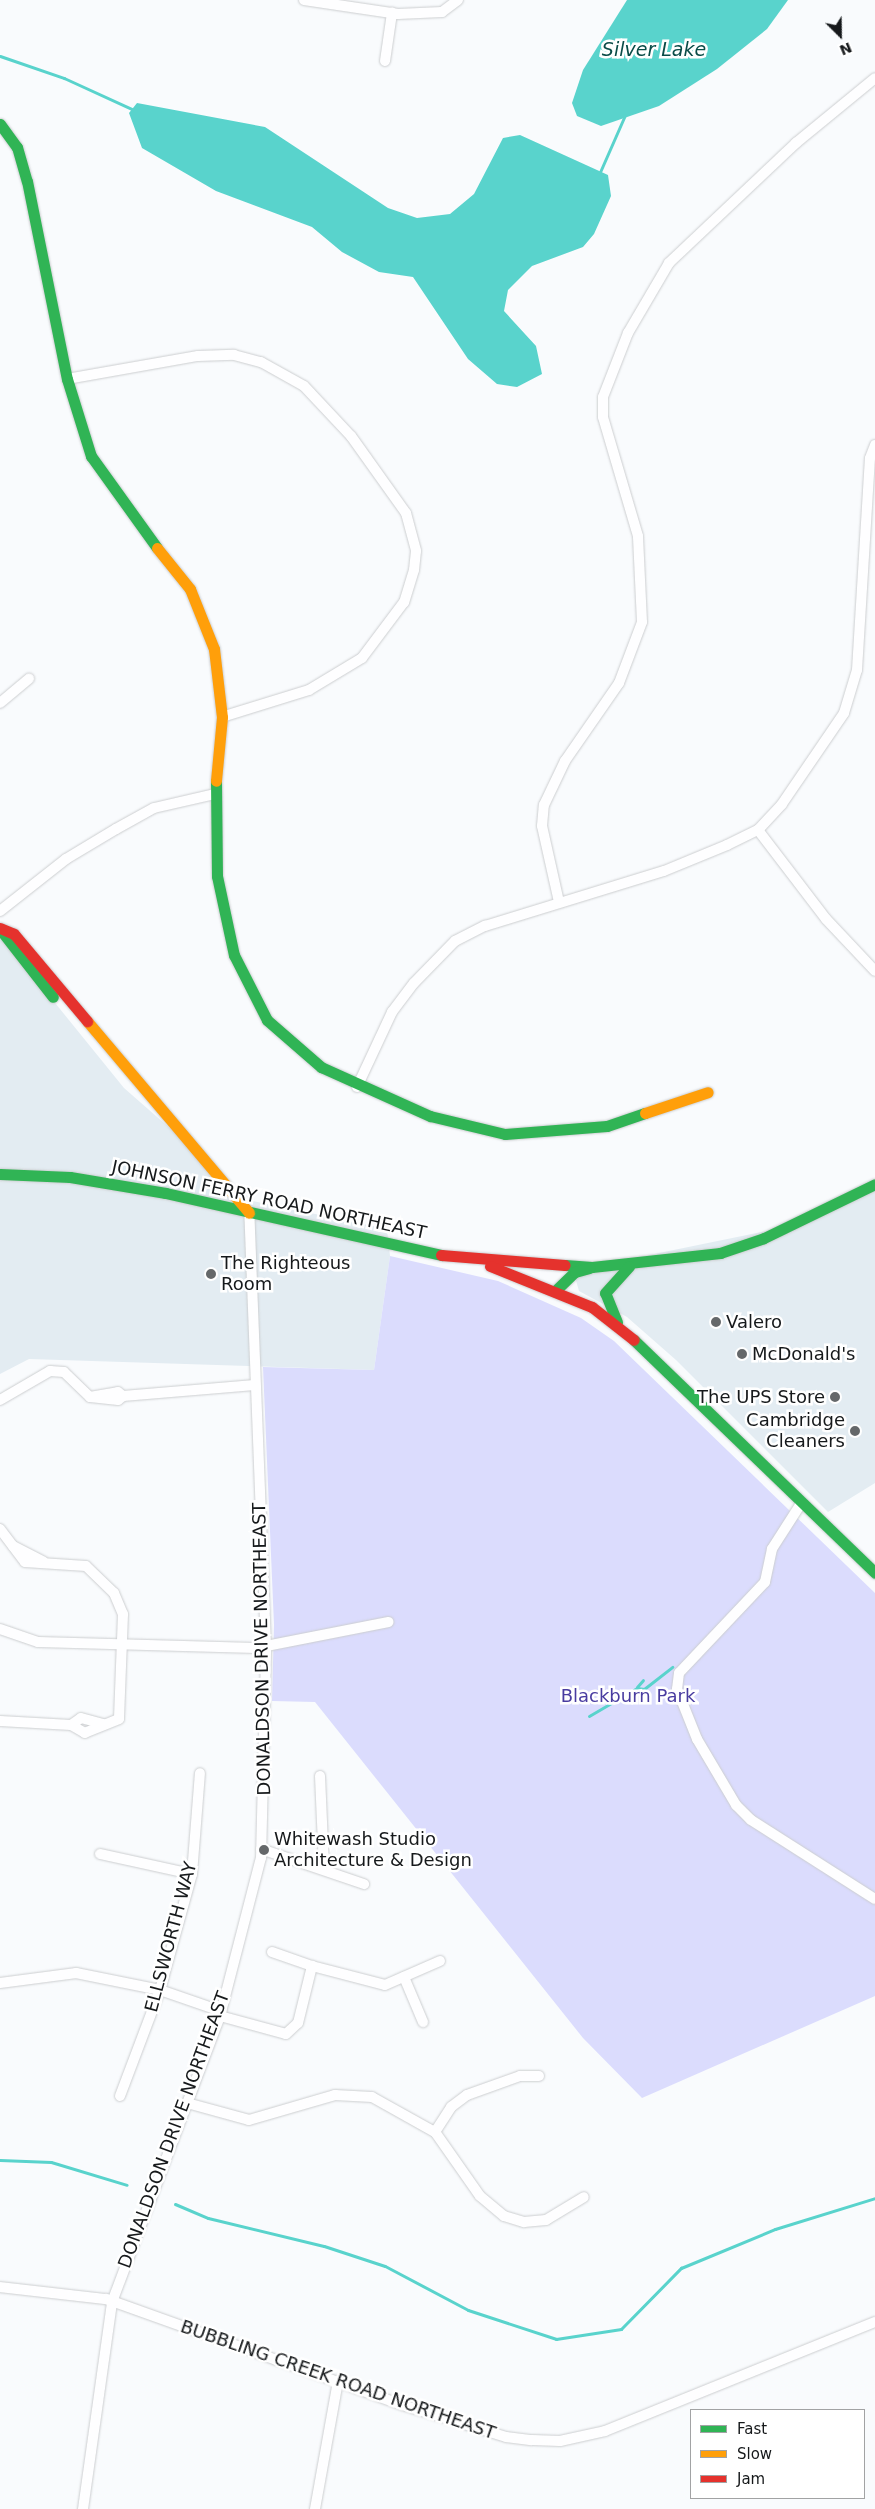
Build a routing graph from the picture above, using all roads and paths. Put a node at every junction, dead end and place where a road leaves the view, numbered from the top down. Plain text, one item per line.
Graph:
1 (304, 0) edge
2 (458, 0) edge
3 (392, 13) junction
4 (385, 61) dead end
5 (875, 78) edge
6 (0, 124) edge
7 (67, 379) junction
8 (875, 445) edge
9 (29, 679) dead end
10 (0, 703) edge
11 (222, 717) junction
12 (215, 794) junction
13 (758, 830) junction
14 (558, 902) junction
15 (0, 911) edge
16 (0, 928) edge
17 (875, 971) edge
18 (357, 1087) junction
19 (708, 1092) dead end
20 (0, 1174) edge
21 (875, 1184) edge
22 (248, 1213) junction
23 (470, 1260) junction
24 (629, 1266) junction
25 (592, 1267) junction
26 (555, 1291) junction
27 (617, 1323) junction
28 (255, 1385) junction
29 (0, 1400) edge
30 (802, 1502) junction
31 (0, 1529) edge
32 (875, 1573) edge
33 (388, 1622) dead end
34 (0, 1629) edge
35 (121, 1644) junction
36 (266, 1647) junction
37 (0, 1722) edge
38 (104, 1724) junction
39 (71, 1725) junction
40 (200, 1773) dead end
41 (320, 1776) dead end
42 (262, 1848) junction
43 (100, 1854) dead end
44 (324, 1869) junction
45 (192, 1874) junction
46 (364, 1884) dead end
47 (875, 1899) edge
48 (272, 1952) dead end
49 (440, 1961) dead end
50 (312, 1966) junction
51 (404, 1977) junction
52 (0, 1984) edge
53 (160, 1990) junction
54 (220, 2013) junction
55 (423, 2022) dead end
56 (539, 2076) dead end
57 (120, 2096) dead end
58 (188, 2103) junction
59 (435, 2132) junction
60 (584, 2197) dead end
61 (0, 2286) edge
62 (112, 2302) junction
63 (875, 2322) edge
64 (338, 2381) junction
65 (82, 2509) edge
66 (315, 2509) edge

1 - 3 street
2 - 3 street
3 - 4 street
5 - 14 street
6 - 7 main road
7 - 11 main road
7 - 11 street
8 - 13 street
9 - 10 street
11 - 12 main road
12 - 15 street
12 - 18 main road
13 - 14 street
13 - 17 street
14 - 18 street
16 - 22 main road
18 - 19 main road
20 - 22 main road, JOHNSON FERRY ROAD NORTHEAST
21 - 24 main road
22 - 23 main road, JOHNSON FERRY ROAD NORTHEAST
22 - 28 street, DONALDSON DRIVE NORTHEAST
23 - 25 main road
23 - 26 main road
24 - 25 main road
24 - 27 main road
25 - 26 main road
26 - 27 main road
27 - 30 main road
28 - 29 street
28 - 36 street, DONALDSON DRIVE NORTHEAST
30 - 32 main road
30 - 47 street
31 - 35 street
33 - 36 street
34 - 35 street
35 - 36 street
35 - 38 street
36 - 42 street, DONALDSON DRIVE NORTHEAST
37 - 39 street
38 - 39 street
38 - 39 street
40 - 45 street, ELLSWORTH WAY
41 - 44 street
42 - 44 street
42 - 54 street, DONALDSON DRIVE NORTHEAST
43 - 45 street
44 - 46 street
45 - 53 street, ELLSWORTH WAY
48 - 50 street
49 - 51 street
50 - 51 street
50 - 54 street
51 - 55 street
52 - 53 street
53 - 54 street
53 - 57 street, ELLSWORTH WAY
54 - 58 street, DONALDSON DRIVE NORTHEAST
56 - 59 street
58 - 59 street
58 - 62 street, DONALDSON DRIVE NORTHEAST
59 - 60 street
61 - 62 street, BUBBLING CREEK ROAD NORTHEAST
62 - 64 street, BUBBLING CREEK ROAD NORTHEAST
62 - 65 street, DONALDSON DRIVE NORTHEAST
63 - 64 street, BUBBLING CREEK ROAD NORTHEAST
64 - 66 street

